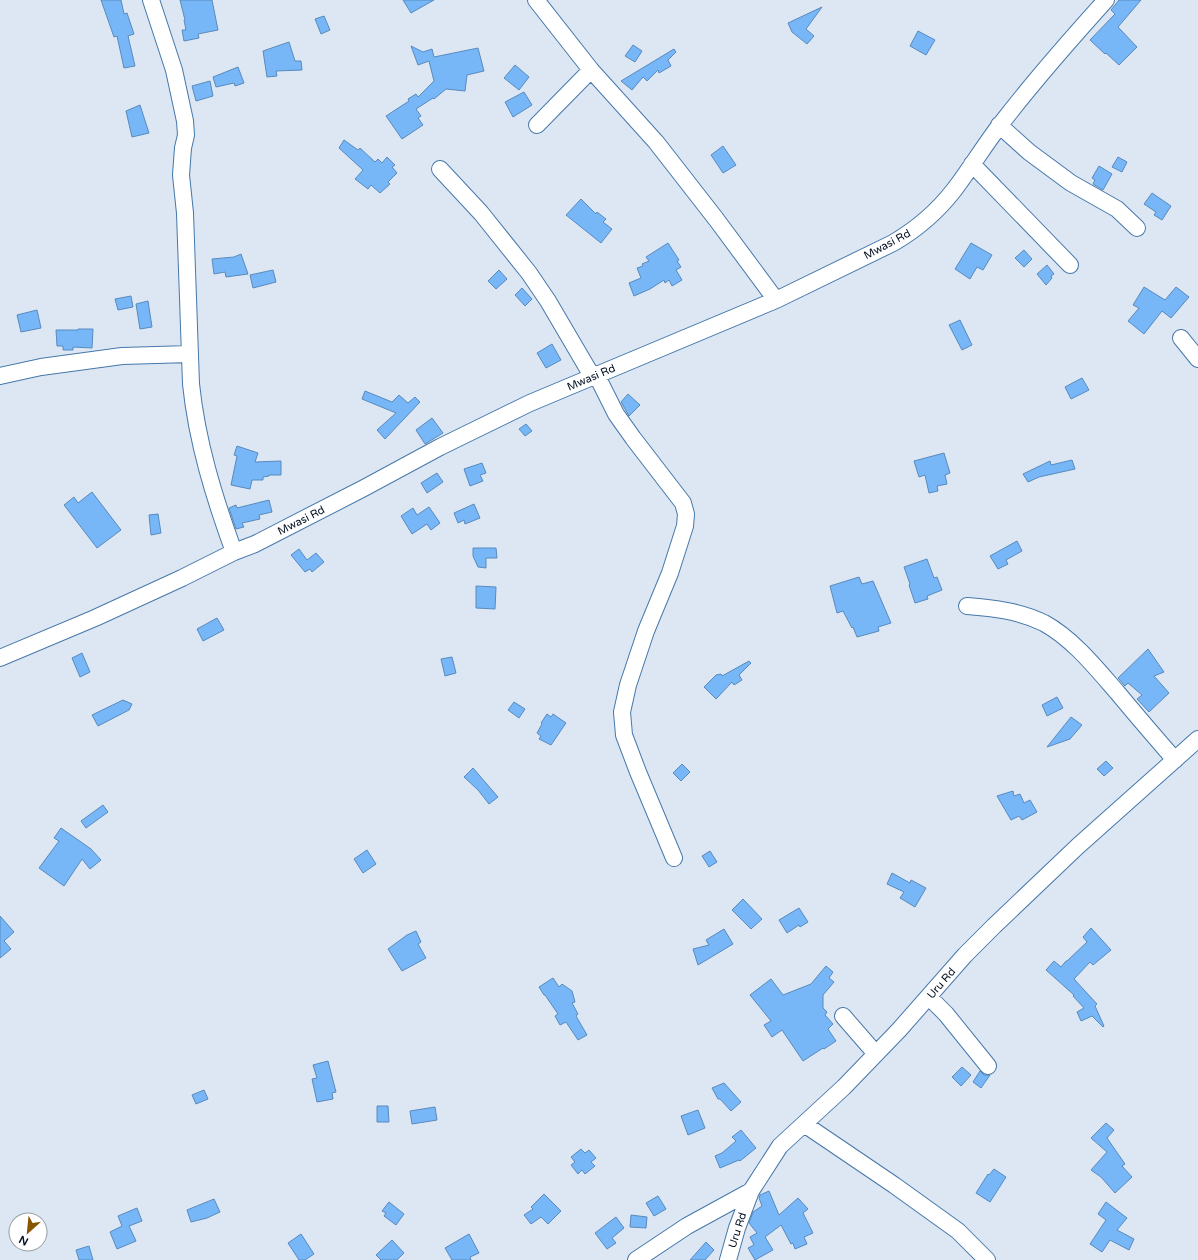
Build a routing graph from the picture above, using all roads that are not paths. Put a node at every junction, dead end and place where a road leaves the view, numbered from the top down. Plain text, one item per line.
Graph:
1 (151, 0) edge
2 (536, 0) edge
3 (1106, 0) edge
4 (591, 70) junction
5 (536, 125) dead end
6 (999, 125) junction
7 (972, 164) junction
8 (440, 169) dead end
9 (1137, 228) dead end
10 (1070, 265) dead end
11 (776, 300) junction
12 (1181, 338) dead end
13 (190, 354) junction
14 (1198, 359) edge
15 (594, 375) junction
16 (0, 376) edge
17 (234, 552) junction
18 (967, 606) dead end
19 (0, 658) edge
20 (1198, 739) edge
21 (1175, 760) junction
22 (674, 858) dead end
23 (929, 997) junction
24 (843, 1016) dead end
25 (876, 1054) junction
26 (988, 1066) dead end
27 (804, 1124) junction
28 (751, 1191) junction
29 (636, 1260) edge
30 (728, 1260) edge
31 (987, 1260) edge

1 - 13 street
2 - 4 street
3 - 6 street, Mwasi Rd
4 - 5 street
4 - 11 street
6 - 7 street, Mwasi Rd
6 - 9 street
7 - 10 street
7 - 11 street, Mwasi Rd
8 - 15 street
11 - 15 street, Mwasi Rd
12 - 14 street
13 - 16 street
13 - 17 street
15 - 17 street, Mwasi Rd
15 - 22 street
17 - 19 street, Mwasi Rd
18 - 21 street
20 - 21 street, Uru Rd
21 - 23 street, Uru Rd
23 - 25 street, Uru Rd
23 - 26 street
24 - 25 street
25 - 27 street, Uru Rd
27 - 28 street, Uru Rd
27 - 31 street
28 - 29 street
28 - 30 street, Uru Rd

